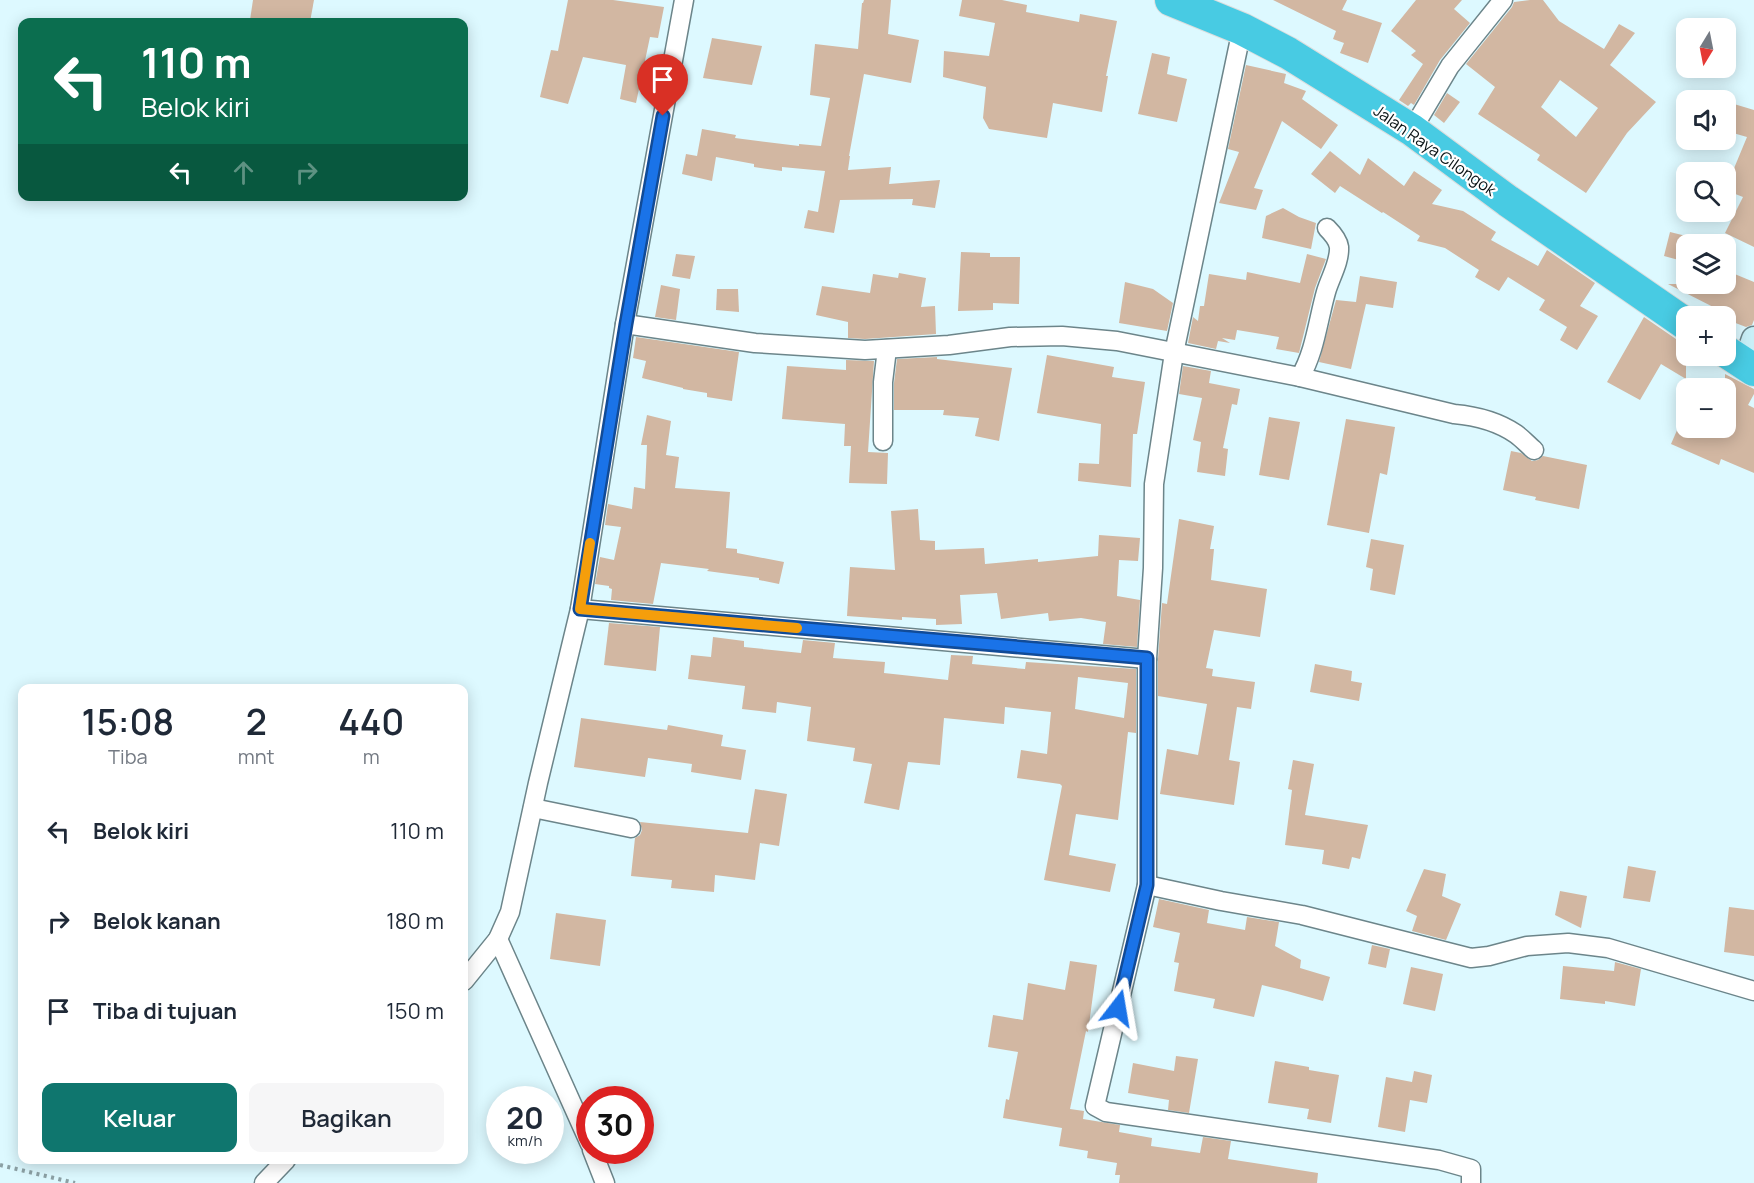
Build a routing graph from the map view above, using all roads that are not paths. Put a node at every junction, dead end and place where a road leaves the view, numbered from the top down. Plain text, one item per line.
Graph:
1 (684, 0) edge
2 (1171, 0) edge
3 (1503, 0) edge
4 (1242, 29) junction
5 (1412, 130) junction
6 (1327, 228) dead end
7 (1676, 317) edge
8 (626, 324) junction
9 (887, 349) junction
10 (1174, 353) junction
11 (1300, 377) junction
12 (883, 441) dead end
13 (1534, 450) dead end
14 (580, 609) junction
15 (1147, 658) junction
16 (533, 808) junction
17 (631, 828) dead end
18 (1147, 885) junction
19 (498, 939) junction
20 (468, 976) edge
21 (1754, 991) edge
22 (576, 1113) edge
23 (282, 1164) edge
24 (598, 1164) edge
25 (264, 1183) edge
26 (605, 1183) edge
27 (1471, 1183) edge

1 - 8 street
2 - 4 highway, Jalan Raya Cilongok
3 - 5 street
4 - 5 highway, Jalan Raya Cilongok
4 - 10 street
5 - 7 highway, Jalan Raya Cilongok
6 - 11 street
8 - 9 street
8 - 14 street
9 - 10 street
9 - 12 street
10 - 11 street
10 - 15 street
11 - 13 street
14 - 15 street
14 - 16 street
15 - 18 street
16 - 17 street
16 - 19 street
18 - 21 street
18 - 27 street
19 - 20 street
19 - 22 street
23 - 25 street
24 - 26 street

